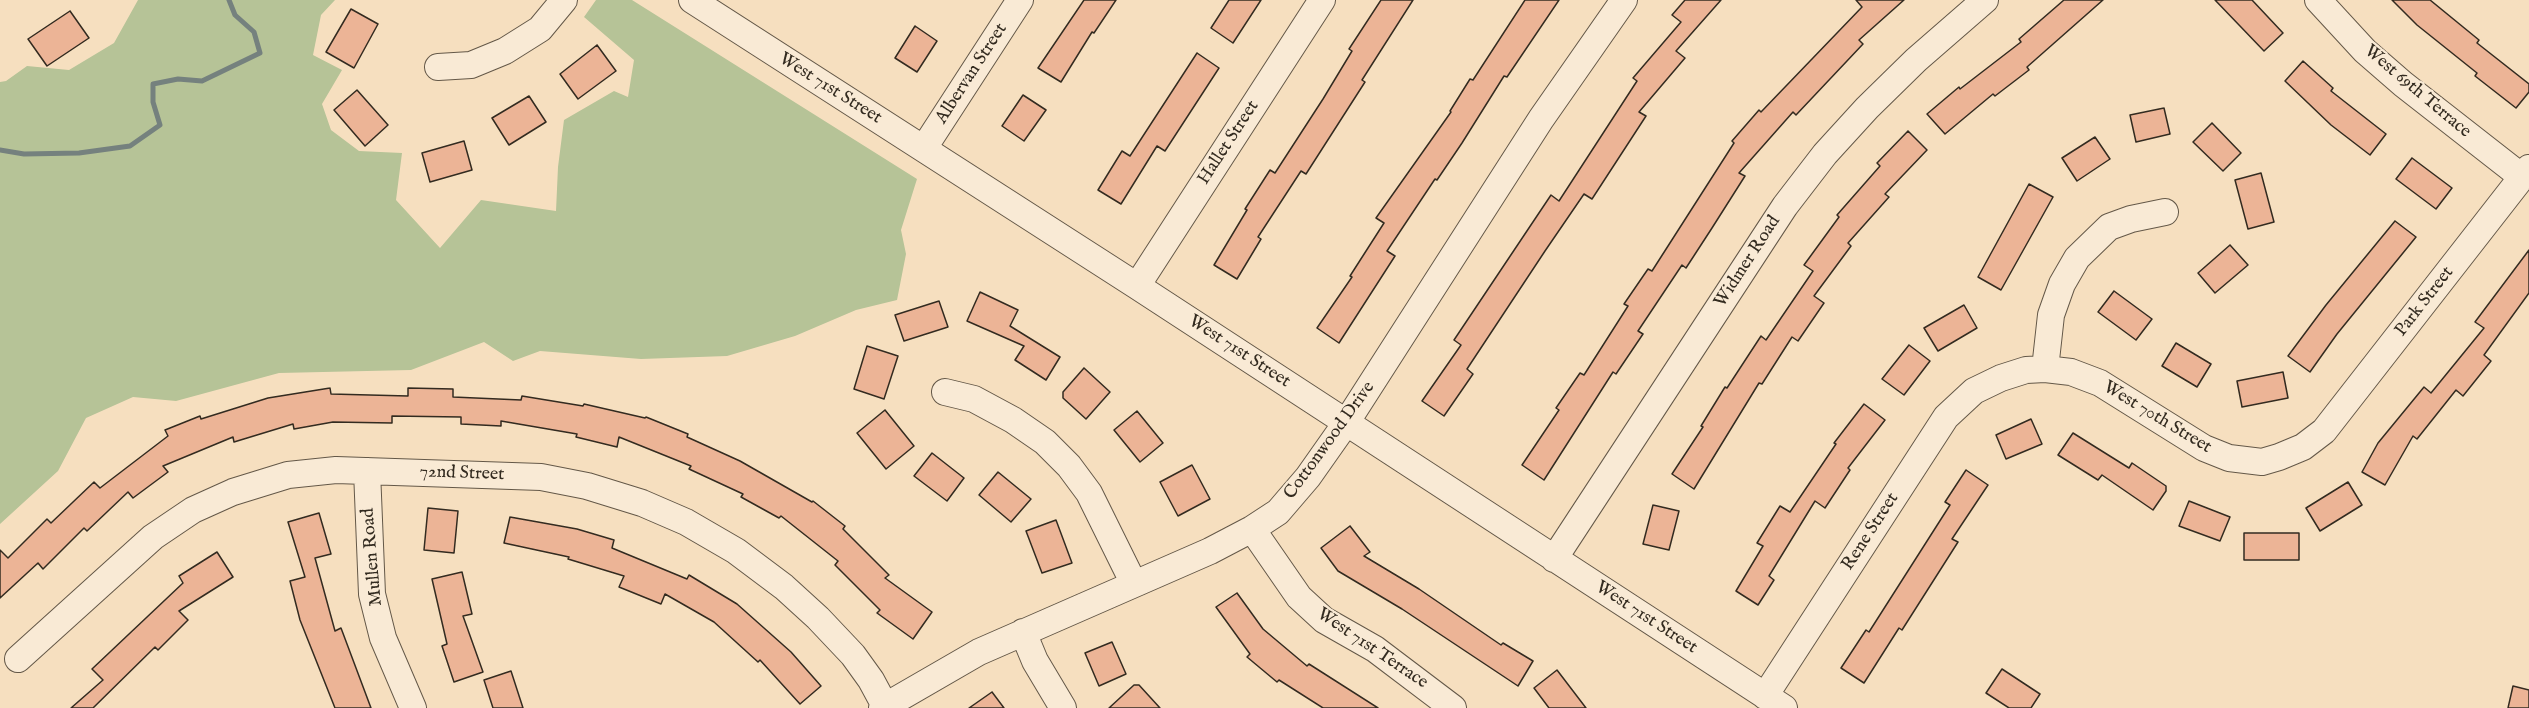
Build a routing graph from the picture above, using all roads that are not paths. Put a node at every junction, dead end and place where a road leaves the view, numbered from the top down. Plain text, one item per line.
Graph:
1 (564, 0) edge
2 (692, 0) edge
3 (1020, 0) edge
4 (1322, 0) edge
5 (1624, 0) edge
6 (1985, 0) edge
7 (2318, 0) edge
8 (438, 67) dead end
9 (924, 148) junction
10 (2526, 172) edge
11 (2165, 212) dead end
12 (1137, 286) junction
13 (2044, 369) junction
14 (1990, 383) joint
15 (945, 392) dead end
16 (1346, 423) junction
17 (2320, 435) joint
18 (367, 471) junction
19 (1252, 529) junction
20 (1554, 559) junction
21 (1134, 584) junction
22 (1023, 632) junction
23 (18, 659) dead end
24 (1774, 702) edge
25 (883, 707) edge
26 (413, 708) edge
27 (1063, 708) edge
28 (1452, 708) edge

1 - 8 street
2 - 9 street, West 71st Street
3 - 9 street, Albervan Street
4 - 12 street, Hallet Street
5 - 16 street, Cottonwood Drive
6 - 20 street, Widmer Road
7 - 10 street, West 69th Terrace
9 - 12 street, West 71st Street
10 - 17 street, Park Street
11 - 13 street
12 - 16 street, West 71st Street
13 - 14 street, West 70th Street
13 - 17 street, West 70th Street
14 - 24 street, Rene Street
15 - 21 street
16 - 19 street, Cottonwood Drive
16 - 20 street, West 71st Street
18 - 23 street, 72nd Street
18 - 25 street, 72nd Street
18 - 26 street, Mullen Road
19 - 21 street, Cottonwood Drive
19 - 28 street, West 71st Terrace
20 - 24 street, West 71st Street
21 - 22 street, Cottonwood Drive
22 - 25 street, Cottonwood Drive
22 - 27 street

